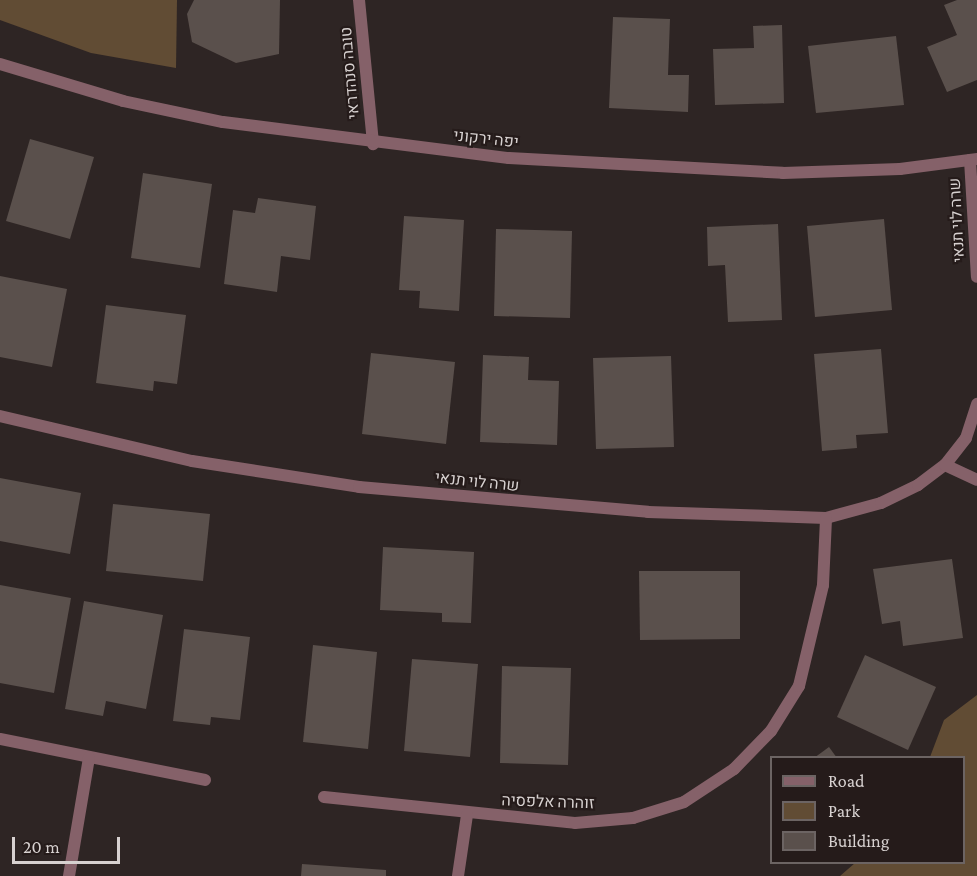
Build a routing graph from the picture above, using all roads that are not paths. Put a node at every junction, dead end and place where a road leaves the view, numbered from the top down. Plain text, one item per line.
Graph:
1 (360, 0) edge
2 (0, 64) edge
3 (373, 144) junction
4 (974, 160) edge
5 (977, 277) edge
6 (977, 404) edge
7 (0, 416) edge
8 (945, 465) junction
9 (977, 480) edge
10 (826, 518) junction
11 (0, 739) edge
12 (89, 758) junction
13 (205, 780) dead end
14 (324, 797) dead end
15 (467, 815) junction
16 (69, 876) edge
17 (458, 876) edge

1 - 3 street, טובה סנהדראי
2 - 3 street, יפה ירקוני
3 - 4 street, יפה ירקוני
4 - 5 street, שרה לוי תנאי
6 - 8 street, שרה לוי תנאי
7 - 10 street, שרה לוי תנאי
8 - 9 street
8 - 10 street, שרה לוי תנאי
10 - 15 street, זוהרה אלפסיה
11 - 12 street
12 - 13 street
12 - 16 street
14 - 15 street, זוהרה אלפסיה
15 - 17 street

